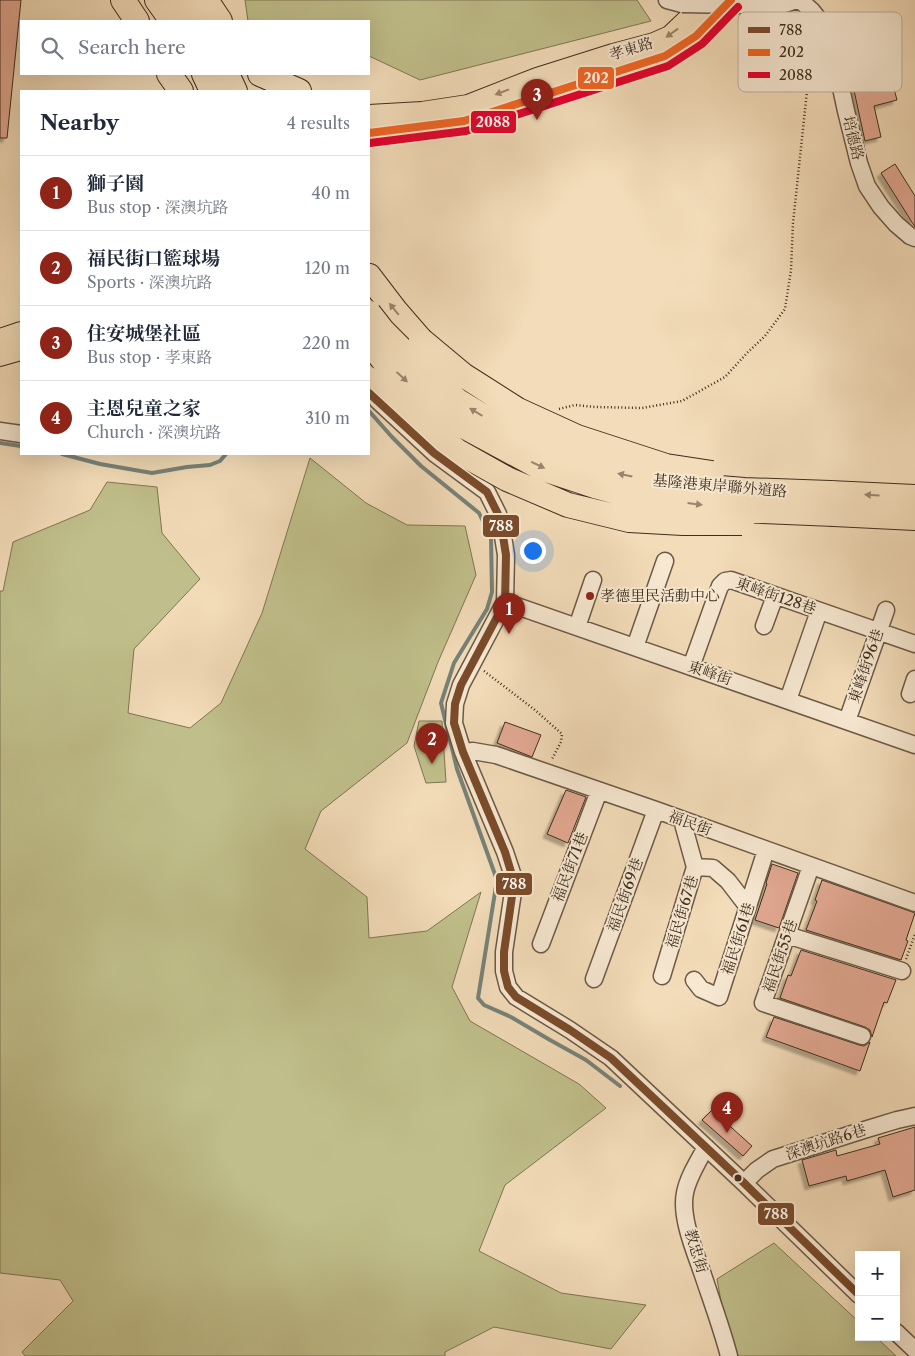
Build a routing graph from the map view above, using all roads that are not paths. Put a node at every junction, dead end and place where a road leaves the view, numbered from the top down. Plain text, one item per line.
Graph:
1 (123, 0) edge
2 (157, 0) edge
3 (183, 0) edge
4 (708, 0) edge
5 (674, 2) edge
6 (736, 2) edge
7 (800, 5) edge
8 (813, 12) edge
9 (212, 16) edge
10 (136, 20) edge
11 (171, 20) edge
12 (204, 75) edge
13 (227, 75) edge
14 (237, 75) edge
15 (262, 75) edge
16 (212, 90) edge
17 (235, 90) edge
18 (244, 90) edge
19 (297, 90) edge
20 (842, 92) edge
21 (370, 115) edge
22 (370, 133) edge
23 (915, 238) edge
24 (370, 277) edge
25 (370, 315) edge
26 (20, 332) edge
27 (0, 339) edge
28 (370, 343) edge
29 (20, 350) edge
30 (0, 356) edge
31 (370, 380) edge
32 (370, 394) edge
33 (0, 431) edge
34 (20, 434) edge
35 (915, 497) edge
36 (832, 504) junction
37 (915, 518) edge
38 (665, 561) dead end
39 (593, 580) dead end
40 (775, 596) junction
41 (505, 602) junction
42 (886, 610) dead end
43 (819, 611) junction
44 (764, 626) dead end
45 (577, 627) junction
46 (878, 632) junction
47 (915, 644) edge
48 (635, 647) junction
49 (691, 666) junction
50 (788, 700) junction
51 (847, 721) junction
52 (915, 745) edge
53 (462, 752) junction
54 (599, 791) junction
55 (656, 810) junction
56 (682, 820) junction
57 (766, 850) junction
58 (811, 866) junction
59 (695, 867) junction
60 (915, 903) edge
61 (748, 907) junction
62 (787, 935) junction
63 (541, 944) dead end
64 (902, 971) road end
65 (662, 976) dead end
66 (594, 979) dead end
67 (694, 980) dead end
68 (862, 1036) dead end
69 (915, 1116) edge
70 (706, 1147) junction
71 (744, 1183) junction
72 (855, 1292) edge
73 (900, 1336) edge
74 (915, 1350) edge
75 (729, 1356) edge

1 - 10 highway
2 - 11 highway
3 - 9 highway
4 -> 21 main road, 孝東路
5 - 6 street, bridge
6 - 7 street
6 - 22 main road, 孝東路
7 - 8 street, 培德路
12 - 16 highway
13 - 17 highway
14 - 18 highway
15 - 19 highway
20 - 23 street, 培德路
36 -> 24 highway, bridge
36 -> 25 highway, 基隆港東岸聯外道路, bridge
26 - 27 main road
28 -> 36 highway, 基隆港東岸聯外道路, bridge
29 - 30 main road
31 - 36 highway, bridge
32 - 41 street
33 - 34 street
35 -> 36 highway, 基隆港東岸聯外道路
36 - 37 highway, 基隆港東岸聯外道路
38 - 48 street
39 - 45 street
40 - 43 street, 東峰街128巷
40 - 44 street
40 - 49 street, 東峰街128巷
41 - 45 street, 東峰街
41 - 53 street
42 - 46 street, 東峰街96巷
43 - 46 street, 東峰街128巷
43 - 50 street
45 - 48 street, 東峰街
46 - 47 street, 東峰街128巷
46 - 51 street, 東峰街96巷
48 - 49 street, 東峰街
49 - 50 street, 東峰街
50 - 51 street, 東峰街
51 - 52 street, 東峰街
53 - 54 street, 福民街
53 - 70 street
54 - 55 street, 福民街
54 - 63 street, 福民街71巷
55 - 56 street, 福民街
55 - 66 street, 福民街69巷
56 - 57 street, 福民街
56 - 59 street, 福民街67巷
57 - 58 street, 福民街
57 - 61 street, 福民街61巷
58 - 60 street, 福民街
58 - 62 street, 福民街55巷
59 - 61 street
59 - 65 street, 福民街67巷
61 - 67 street, 福民街61巷
62 - 64 street
62 - 68 street, 福民街55巷
69 - 71 street, 深澳坑路6巷
70 - 71 street
70 - 75 street, 教忠街
71 - 72 street
73 - 74 street

